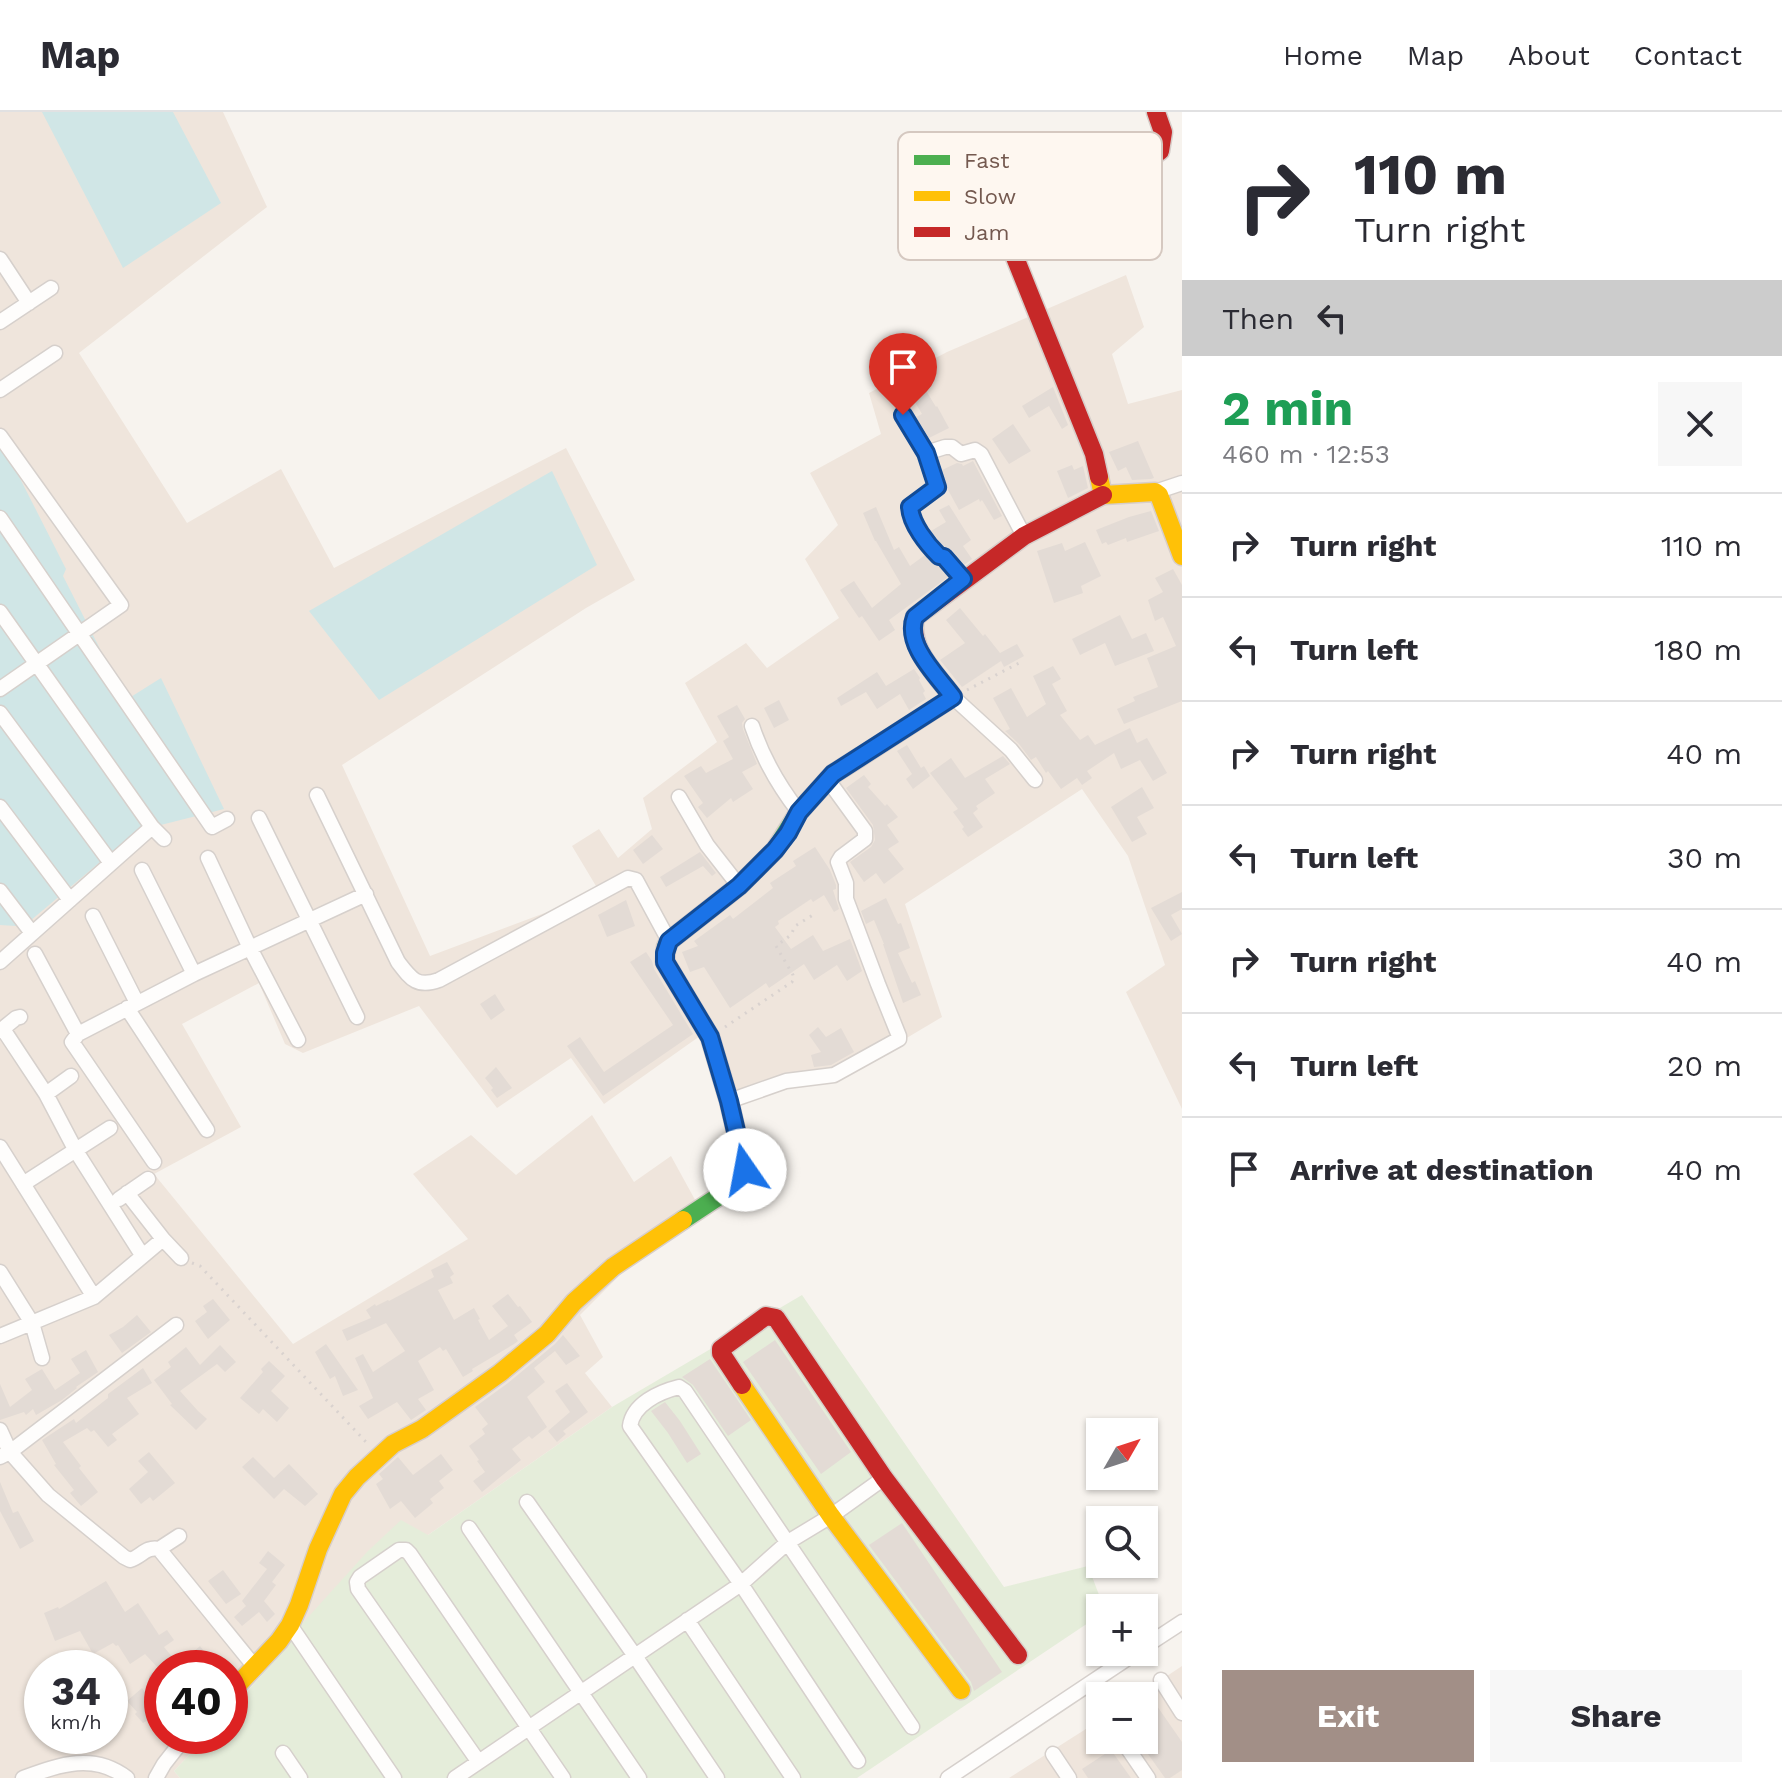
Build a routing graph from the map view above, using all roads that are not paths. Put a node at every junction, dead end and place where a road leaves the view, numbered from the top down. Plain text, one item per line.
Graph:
1 (1156, 112) edge
2 (1162, 138) edge
3 (0, 259) edge
4 (1016, 260) edge
5 (51, 288) dead end
6 (29, 303) junction
7 (0, 322) edge
8 (55, 353) dead end
9 (0, 390) edge
10 (903, 415) dead end
11 (0, 436) edge
12 (926, 453) junction
13 (1182, 483) edge
14 (1155, 492) junction
15 (1103, 495) junction
16 (0, 518) edge
17 (1024, 536) junction
18 (1182, 556) edge
19 (963, 579) junction
20 (0, 612) edge
21 (80, 634) junction
22 (36, 664) junction
23 (0, 689) edge
24 (953, 697) junction
25 (0, 713) edge
26 (752, 726) dead end
27 (828, 780) junction
28 (1035, 780) dead end
29 (317, 795) dead end
30 (679, 797) dead end
31 (0, 807) edge
32 (799, 812) junction
33 (259, 818) dead end
34 (227, 819) dead end
35 (152, 827) junction
36 (164, 839) dead end
37 (208, 858) dead end
38 (111, 863) junction
39 (142, 870) dead end
40 (739, 886) junction
41 (0, 891) edge
42 (366, 894) junction
43 (70, 900) junction
44 (93, 916) dead end
45 (309, 921) junction
46 (32, 933) junction
47 (669, 941) junction
48 (250, 948) junction
49 (35, 954) dead end
50 (0, 962) edge
51 (194, 974) junction
52 (132, 1006) junction
53 (20, 1017) dead end
54 (357, 1017) dead end
55 (1, 1030) edge
56 (78, 1034) junction
57 (298, 1040) dead end
58 (71, 1076) dead end
59 (46, 1094) junction
60 (729, 1101) junction
61 (110, 1128) dead end
62 (207, 1130) dead end
63 (0, 1147) edge
64 (76, 1151) junction
65 (154, 1162) dead end
66 (148, 1179) dead end
67 (23, 1184) junction
68 (127, 1193) junction
69 (111, 1205) junction
70 (163, 1239) junction
71 (142, 1255) junction
72 (181, 1258) road end
73 (0, 1272) edge
74 (94, 1297) junction
75 (32, 1323) junction
76 (176, 1325) dead end
77 (0, 1336) edge
78 (42, 1358) dead end
79 (0, 1430) edge
80 (5, 1455) edge
81 (884, 1478) junction
82 (527, 1502) dead end
83 (831, 1516) junction
84 (469, 1528) dead end
85 (179, 1536) dead end
86 (788, 1542) junction
87 (159, 1549) junction
88 (741, 1584) junction
89 (687, 1620) junction
90 (1182, 1622) edge
91 (290, 1625) junction
92 (1158, 1638) edge
93 (1018, 1655) dead end
94 (635, 1656) junction
95 (1116, 1666) edge
96 (255, 1667) junction
97 (248, 1674) edge
98 (1161, 1680) dead end
99 (961, 1690) dead end
100 (581, 1692) junction
101 (1182, 1713) edge
102 (529, 1727) junction
103 (912, 1727) dead end
104 (283, 1753) dead end
105 (172, 1754) edge
106 (1053, 1754) dead end
107 (1132, 1754) edge
108 (478, 1761) junction
109 (858, 1761) dead end
110 (23, 1778) edge
111 (127, 1778) edge
112 (156, 1778) edge
113 (300, 1778) edge
114 (394, 1778) edge
115 (455, 1778) edge
116 (563, 1778) edge
117 (639, 1778) edge
118 (717, 1778) edge
119 (793, 1778) edge
120 (948, 1778) edge
121 (1069, 1778) edge
122 (1148, 1778) edge

1 - 2 street
3 - 6 street
4 - 15 street
5 - 6 street
6 - 7 street
8 - 9 street
10 - 12 street
11 - 21 street
12 - 17 street
12 - 19 street
13 - 14 street
14 - 15 street
14 - 18 street
15 - 17 street
16 - 21 street
17 - 19 street
19 - 24 street
20 - 22 street
21 - 22 street
21 - 34 street
22 - 23 street
22 - 35 street
24 - 27 street
24 - 28 street
25 - 38 street
26 - 32 street
27 - 32 street
27 - 60 street
29 - 42 street
30 - 40 street
31 - 43 street
32 - 40 street
33 - 45 street
35 - 36 street
35 - 38 street
37 - 48 street
38 - 43 street
39 - 51 street
40 - 47 street
41 - 46 street
42 - 45 street
42 - 47 street
43 - 46 street
44 - 52 street
45 - 48 street
45 - 54 street
46 - 50 street
47 - 60 street
48 - 51 street
48 - 57 street
49 - 56 street
51 - 52 street
52 - 56 street
52 - 62 street
53 - 55 street
55 - 59 street
56 - 65 street
58 - 59 street
59 - 64 street
60 - 91 street
61 - 64 street
63 - 67 street
64 - 67 street
64 - 69 street
66 - 68 street
67 - 74 street
68 - 69 street
68 - 70 street
69 - 71 street
70 - 71 street
70 - 72 street
71 - 74 street
73 - 75 street
74 - 75 street
75 - 77 street
75 - 78 street
76 - 80 street
79 - 80 street
80 - 87 street
81 - 83 street
81 - 83 street
81 - 93 street
82 - 94 street
83 - 86 street
83 - 99 street
84 - 100 street
85 - 87 street
86 - 88 street
86 - 88 street
86 - 103 street
87 - 96 street
88 - 89 street
88 - 109 street
89 - 94 street
89 - 119 street
90 - 92 street
91 - 96 street
91 - 114 street
94 - 100 street
94 - 118 street
95 - 120 street
96 - 97 street
98 - 101 street
100 - 102 street
100 - 117 street
102 - 108 street
102 - 108 street
102 - 116 street
104 - 113 street
105 - 112 street
106 - 121 street
107 - 122 street
108 - 115 street
110 - 111 street

